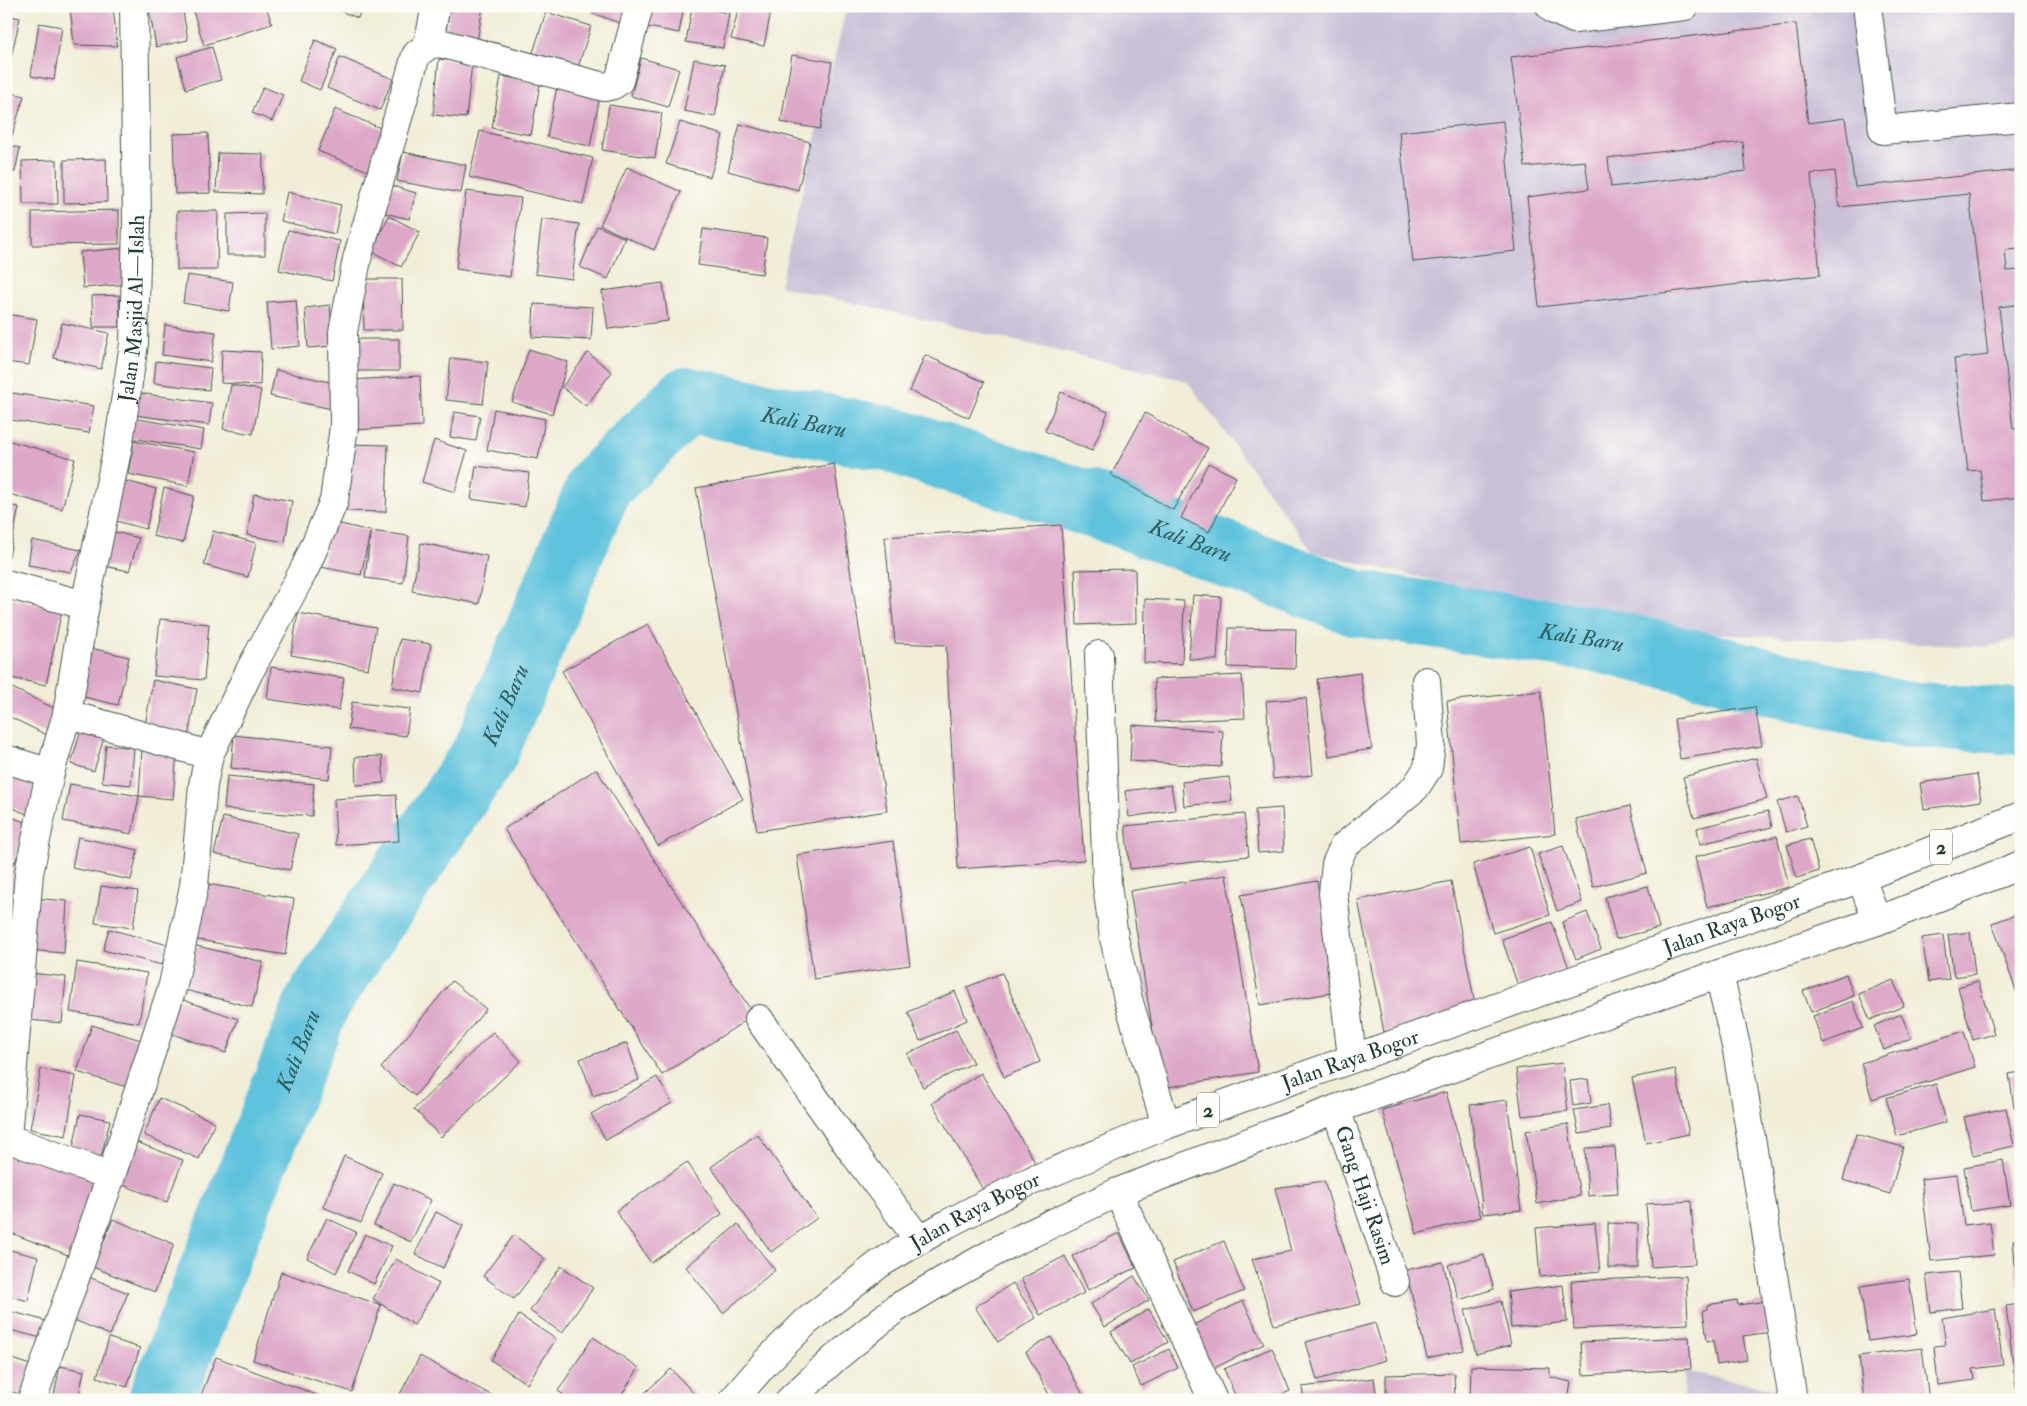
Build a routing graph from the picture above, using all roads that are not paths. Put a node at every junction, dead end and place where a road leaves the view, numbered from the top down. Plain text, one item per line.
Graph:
1 (134, 6) edge
2 (436, 6) edge
3 (639, 6) edge
4 (1550, 6) edge
5 (1685, 6) edge
6 (1867, 6) edge
7 (428, 45) junction
8 (2021, 117) edge
9 (6, 584) edge
10 (85, 605) junction
11 (1099, 654) dead end
12 (1426, 681) dead end
13 (67, 714) junction
14 (209, 755) junction
15 (6, 759) edge
16 (50, 773) junction
17 (2021, 816) edge
18 (2021, 865) edge
19 (1861, 878) junction
20 (1877, 921) junction
21 (1719, 974) junction
22 (759, 1019) dead end
23 (1352, 1058) junction
24 (1336, 1109) junction
25 (1166, 1125) junction
26 (7, 1138) edge
27 (111, 1176) junction
28 (1118, 1192) junction
29 (919, 1240) junction
30 (1395, 1282) dead end
31 (793, 1399) edge
32 (32, 1400) edge
33 (733, 1400) edge
34 (1213, 1400) edge
35 (1794, 1400) edge

1 - 10 main road, Jalan Masjid Al—Islah
2 - 7 main road
3 - 7 main road
4 - 5 main road
6 - 8 main road
7 - 14 main road
9 - 10 main road
10 - 13 main road, Jalan Masjid Al—Islah
11 - 25 main road
12 - 23 main road
13 - 14 main road
13 - 16 main road, Jalan Masjid Al—Islah
14 - 27 main road
15 - 16 main road
16 - 26 main road, Jalan Masjid Al—Islah
17 - 19 main road, Jalan Raya Bogor / 2
18 - 20 main road, Jalan Raya Bogor / 2
19 - 20 main road
19 - 23 main road, Jalan Raya Bogor / 2
20 - 21 main road, Jalan Raya Bogor / 2
21 - 24 main road, Jalan Raya Bogor / 2
21 - 35 main road
22 - 29 main road
23 - 25 main road, Jalan Raya Bogor / 2
24 - 28 main road, Jalan Raya Bogor / 2
24 - 30 main road, Gang Haji Rasim
25 - 29 main road, Jalan Raya Bogor / 2
26 - 27 main road
27 - 32 main road
28 - 31 main road, Jalan Raya Bogor / 2
28 - 34 main road
29 - 33 main road, Jalan Raya Bogor / 2

